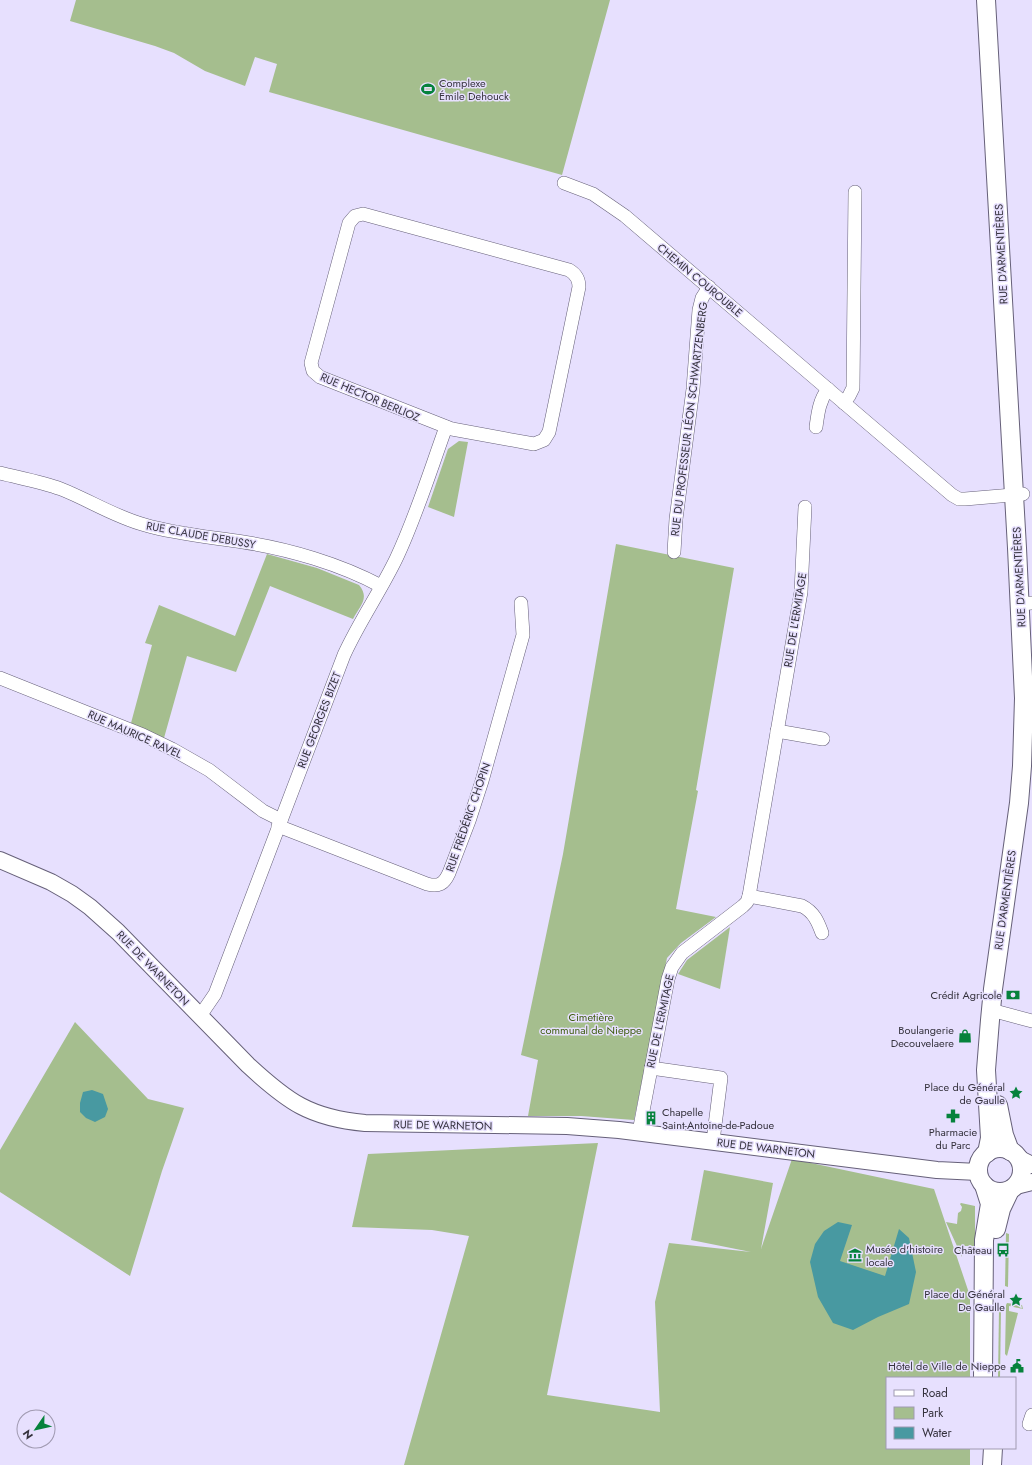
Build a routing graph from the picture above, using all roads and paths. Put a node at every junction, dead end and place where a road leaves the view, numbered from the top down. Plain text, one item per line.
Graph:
1 (986, 0) edge
2 (995, 0) edge
3 (564, 183) dead end
4 (855, 192) dead end
5 (709, 287) junction
6 (828, 389) junction
7 (844, 403) junction
8 (446, 427) junction
9 (816, 427) dead end
10 (0, 473) edge
11 (1019, 495) junction
12 (805, 507) dead end
13 (674, 552) dead end
14 (380, 586) junction
15 (521, 603) dead end
16 (1027, 604) edge
17 (1032, 648) edge
18 (0, 678) edge
19 (777, 732) junction
20 (823, 739) dead end
21 (1032, 766) edge
22 (279, 823) junction
23 (0, 860) edge
24 (749, 896) junction
25 (822, 933) dead end
26 (996, 1012) junction
27 (200, 1016) junction
28 (1032, 1021) edge
29 (651, 1068) junction
30 (639, 1132) junction
31 (713, 1141) junction
32 (987, 1153) junction
33 (1020, 1158) edge
34 (981, 1179) junction
35 (1019, 1186) edge
36 (984, 1377) edge
37 (993, 1377) edge
38 (983, 1449) edge
39 (992, 1449) edge
40 (983, 1465) edge
41 (992, 1465) edge

1 - 11 main road, RUE D'ARMENTIÈRES
2 - 11 main road, RUE D'ARMENTIÈRES
3 - 5 street, CHEMIN COUROUBLE
4 - 7 street
5 - 6 street, CHEMIN COUROUBLE
5 - 13 street, RUE DU PROFESSEUR LÉON SCHWARTZENBERG
6 - 7 street, CHEMIN COUROUBLE
6 - 9 street
7 - 11 street, CHEMIN COUROUBLE
8 - 8 street, RUE HECTOR BERLIOZ
8 - 14 street, RUE GEORGES BIZET
10 - 14 street, RUE CLAUDE DEBUSSY
11 - 16 main road, RUE D'ARMENTIÈRES
12 - 19 street, RUE DE L'ERMITAGE
14 - 22 street, RUE GEORGES BIZET
15 - 22 street, RUE FRÉDÉRIC CHOPIN
16 - 17 main road, RUE D'ARMENTIÈRES
16 - 26 main road, RUE D'ARMENTIÈRES
18 - 22 street, RUE MAURICE RAVEL
19 - 20 street
19 - 24 street, RUE DE L'ERMITAGE
21 - 26 main road, RUE D'ARMENTIÈRES
22 - 27 street, RUE GEORGES BIZET
23 - 27 street, RUE DE WARNETON
24 - 25 street
24 - 29 street, RUE DE L'ERMITAGE
26 - 28 street
26 - 32 main road, RUE D'ARMENTIÈRES
26 - 33 main road, RUE D'ARMENTIÈRES
27 - 30 street, RUE DE WARNETON
29 - 30 street, RUE DE L'ERMITAGE
29 - 31 street
30 - 31 street, RUE DE WARNETON
31 - 34 street, RUE DE WARNETON
32 - 33 main road
32 - 34 main road
33 - 35 main road
34 - 35 main road
34 - 36 main road
35 - 37 main road
38 - 40 main road
39 - 41 main road

